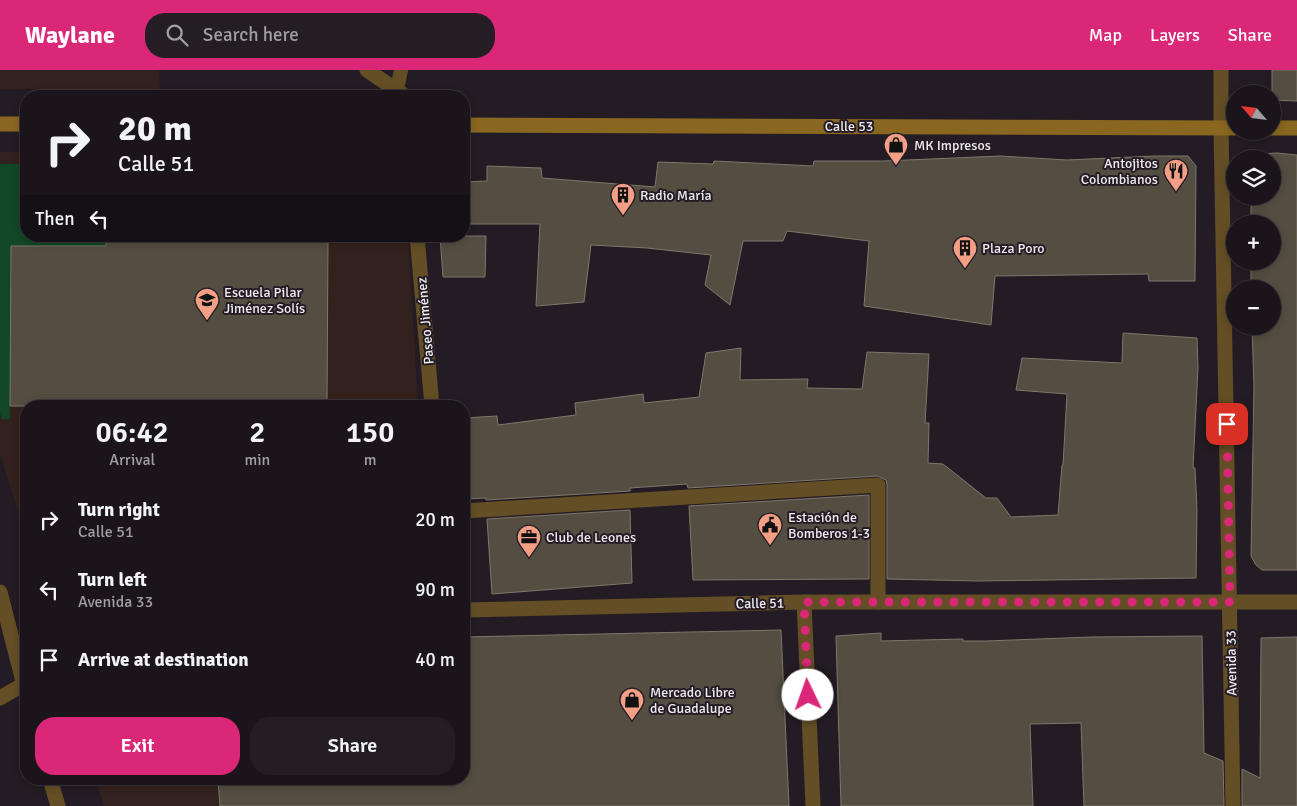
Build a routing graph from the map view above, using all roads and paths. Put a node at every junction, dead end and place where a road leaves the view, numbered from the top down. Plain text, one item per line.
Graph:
1 (367, 70) edge
2 (401, 70) edge
3 (1221, 70) edge
4 (397, 90) edge
5 (401, 90) edge
6 (1226, 111) edge
7 (0, 124) edge
8 (20, 124) edge
9 (470, 125) edge
10 (1226, 128) edge
11 (1281, 128) edge
12 (1297, 128) edge
13 (1228, 140) edge
14 (418, 242) edge
15 (431, 400) edge
16 (470, 511) edge
17 (0, 592) edge
18 (804, 602) junction
19 (878, 602) junction
20 (1230, 602) junction
21 (1297, 602) edge
22 (470, 610) edge
23 (20, 669) edge
24 (20, 690) edge
25 (0, 698) edge
26 (52, 785) edge
27 (58, 806) edge
28 (814, 806) edge
29 (1233, 806) edge

1 - 4 street
2 - 5 lane
3 - 6 street, Avenida 33
7 - 8 main road
9 - 10 main road, Calle 53
11 - 12 main road
13 - 20 street, Avenida 33
14 - 15 street, Paseo Jiménez
16 - 19 street
17 - 23 street
18 - 19 street, Calle 51
18 - 22 street, Calle 51
18 - 28 street
19 - 20 street, Calle 51
20 - 21 street, Calle 51
20 - 29 street, Avenida 33
24 - 25 street
26 - 27 street

